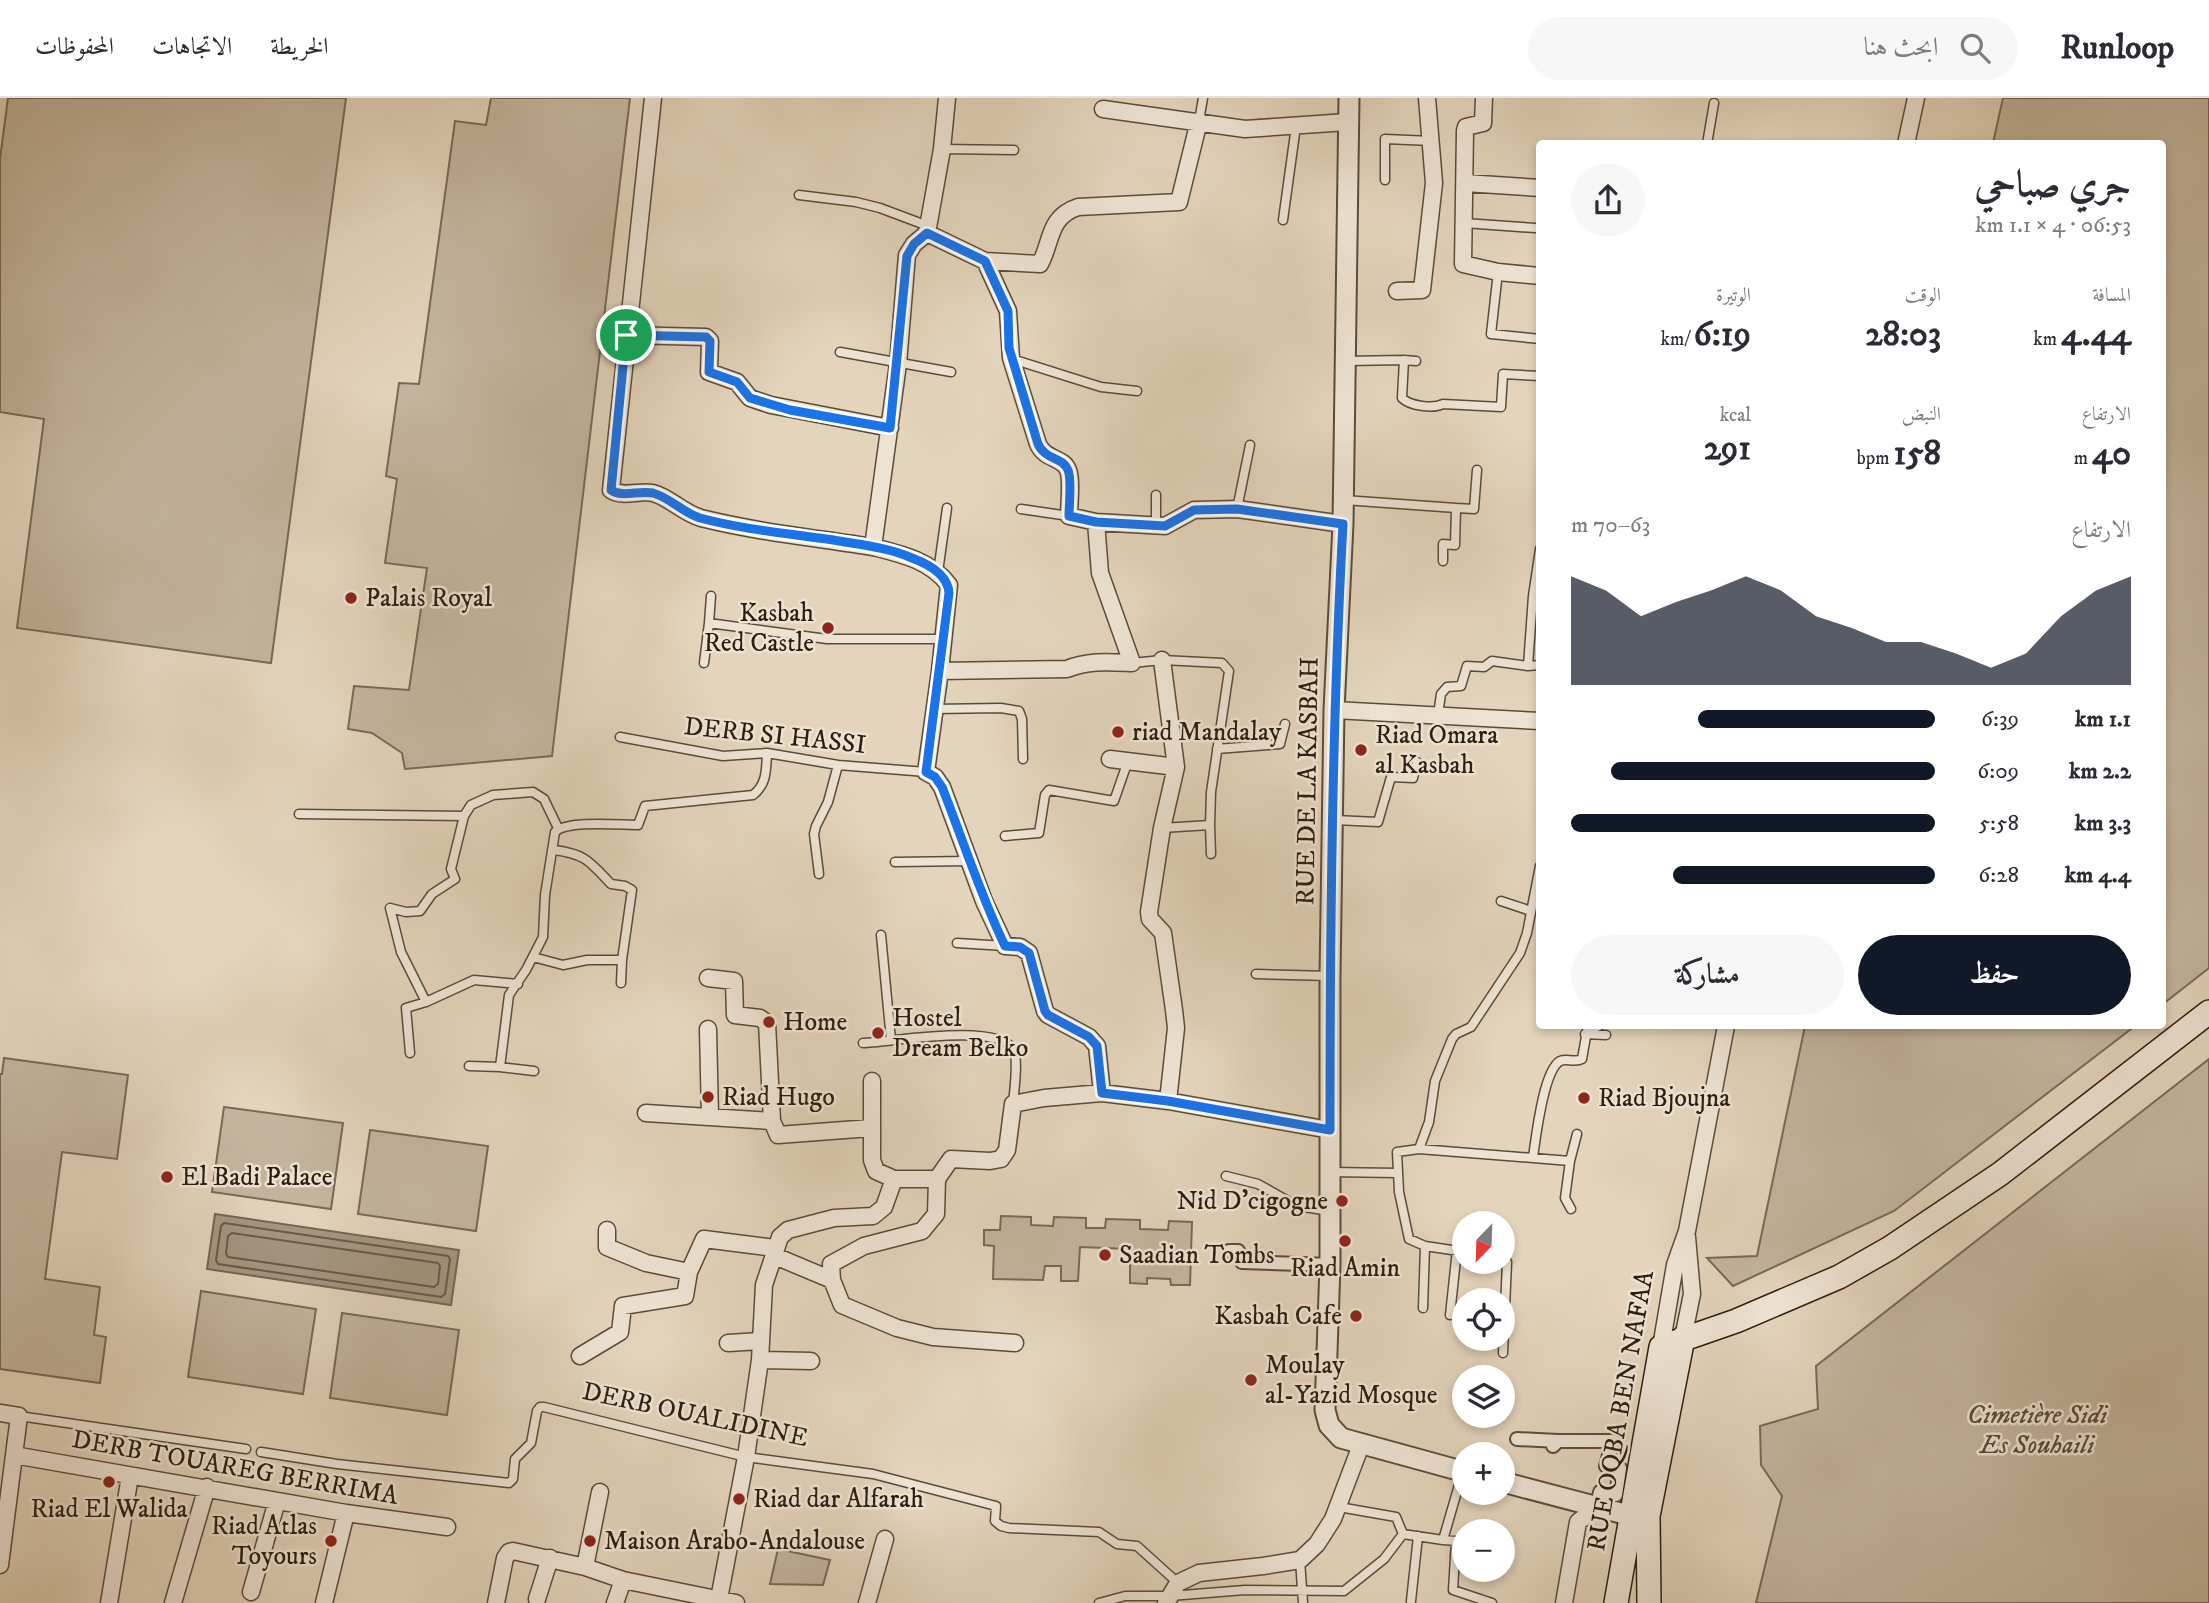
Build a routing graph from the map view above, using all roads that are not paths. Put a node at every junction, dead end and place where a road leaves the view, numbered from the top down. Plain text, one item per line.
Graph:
1 (653, 98) edge
2 (947, 98) edge
3 (1203, 98) edge
4 (1349, 98) edge
5 (1427, 98) edge
6 (1484, 98) edge
7 (1916, 98) edge
8 (1714, 103) dead end
9 (1103, 109) dead end
10 (1199, 121) junction
11 (1347, 122) junction
12 (1296, 126) junction
13 (1708, 140) edge
14 (1907, 140) edge
15 (1432, 141) junction
16 (942, 149) junction
17 (1014, 150) dead end
18 (1385, 180) dead end
19 (1465, 183) junction
20 (1536, 188) edge
21 (799, 195) dead end
22 (1283, 220) dead end
23 (1464, 223) junction
24 (1535, 228) dead end
25 (927, 230) junction
26 (985, 261) junction
27 (1498, 272) junction
28 (1536, 276) edge
29 (1397, 291) dead end
30 (626, 335) junction
31 (1536, 338) edge
32 (840, 352) dead end
33 (1011, 358) junction
34 (1404, 360) junction
35 (1346, 361) junction
36 (1416, 361) dead end
37 (898, 364) junction
38 (951, 372) dead end
39 (1536, 376) edge
40 (1138, 391) dead end
41 (890, 428) junction
42 (1250, 445) dead end
43 (1478, 470) dead end
44 (1156, 495) dead end
45 (1343, 500) junction
46 (947, 508) dead end
47 (1456, 508) junction
48 (1021, 509) dead end
49 (1237, 509) junction
50 (1069, 516) junction
51 (1096, 522) junction
52 (1343, 524) junction
53 (1156, 525) junction
54 (873, 547) junction
55 (1443, 561) dead end
56 (938, 572) junction
57 (1536, 595) edge
58 (711, 596) dead end
59 (709, 623) junction
60 (943, 639) junction
61 (1162, 660) junction
62 (704, 663) dead end
63 (1132, 663) junction
64 (1536, 665) edge
65 (1528, 666) junction
66 (940, 671) junction
67 (934, 709) junction
68 (1334, 710) junction
69 (1438, 715) junction
70 (1536, 721) edge
71 (1285, 724) dead end
72 (620, 737) dead end
73 (1217, 749) junction
74 (767, 753) junction
75 (1023, 759) dead end
76 (1110, 759) dead end
77 (1128, 761) junction
78 (1417, 762) dead end
79 (838, 765) junction
80 (1176, 767) junction
81 (926, 772) junction
82 (299, 814) dead end
83 (464, 816) junction
84 (1334, 820) junction
85 (1210, 825) junction
86 (558, 828) junction
87 (1162, 828) junction
88 (1004, 836) dead end
89 (554, 850) junction
90 (1211, 854) dead end
91 (971, 861) junction
92 (895, 862) dead end
93 (819, 874) dead end
94 (1536, 889) edge
95 (1501, 901) dead end
96 (1531, 911) junction
97 (881, 935) dead end
98 (957, 943) dead end
99 (1005, 946) junction
100 (533, 957) junction
101 (622, 960) junction
102 (1256, 974) dead end
103 (1330, 976) junction
104 (708, 978) dead end
105 (621, 983) dead end
106 (518, 984) junction
107 (426, 1002) junction
108 (2209, 1012) edge
109 (708, 1029) dead end
110 (1592, 1029) edge
111 (1725, 1029) edge
112 (1585, 1034) junction
113 (1606, 1035) dead end
114 (891, 1040) junction
115 (863, 1043) dead end
116 (410, 1053) dead end
117 (469, 1066) dead end
118 (500, 1067) junction
119 (534, 1070) dead end
120 (872, 1081) dead end
121 (1102, 1093) junction
122 (1168, 1101) junction
123 (1013, 1104) junction
124 (646, 1113) dead end
125 (710, 1117) junction
126 (772, 1121) junction
127 (871, 1128) junction
128 (1330, 1130) junction
129 (1577, 1134) dead end
130 (1419, 1149) junction
131 (1533, 1157) junction
132 (1570, 1161) junction
133 (1330, 1172) junction
134 (1397, 1173) junction
135 (1226, 1176) dead end
136 (894, 1178) junction
137 (937, 1179) junction
138 (1572, 1209) dead end
139 (1329, 1211) junction
140 (607, 1230) dead end
141 (1687, 1231) junction
142 (1425, 1246) junction
143 (777, 1247) junction
144 (1452, 1250) edge
145 (1228, 1251) dead end
146 (1331, 1265) junction
147 (689, 1272) junction
148 (1457, 1274) edge
149 (1506, 1274) edge
150 (832, 1280) junction
151 (685, 1296) junction
152 (703, 1298) dead end
153 (1423, 1308) dead end
154 (1450, 1315) dead end
155 (1683, 1338) junction
156 (760, 1341) junction
157 (728, 1343) dead end
158 (1015, 1343) dead end
159 (1661, 1347) junction
160 (1503, 1353) dead end
161 (580, 1356) dead end
162 (760, 1360) junction
163 (811, 1361) dead end
164 (0, 1413) edge
165 (19, 1416) junction
166 (1517, 1439) dead end
167 (1361, 1445) junction
168 (246, 1449) dead end
169 (261, 1452) dead end
170 (15, 1455) junction
171 (746, 1457) junction
172 (1452, 1469) edge
173 (130, 1476) junction
174 (1515, 1485) edge
175 (207, 1488) junction
176 (600, 1492) dead end
177 (277, 1502) junction
178 (1454, 1505) edge
179 (1339, 1507) junction
180 (1597, 1507) junction
181 (346, 1513) junction
182 (1640, 1516) junction
183 (447, 1527) dead end
184 (1403, 1534) junction
185 (1418, 1536) junction
186 (885, 1539) dead end
187 (1443, 1540) junction
188 (550, 1558) junction
189 (1300, 1560) junction
190 (0, 1565) edge
191 (585, 1567) junction
192 (624, 1580) junction
193 (1302, 1589) junction
194 (251, 1592) dead end
195 (1171, 1594) edge
196 (537, 1599) dead end
197 (727, 1601) edge
198 (1412, 1601) dead end
199 (109, 1603) edge
200 (173, 1603) edge
201 (324, 1603) edge
202 (496, 1603) edge
203 (615, 1603) edge
204 (867, 1603) edge
205 (1100, 1603) edge
206 (1303, 1603) edge
207 (1492, 1603) edge
208 (1564, 1603) edge
209 (1616, 1603) edge
210 (1649, 1603) edge

1 - 30 street
2 - 16 street
3 - 10 lane
4 - 11 street, RUE DE LA KASBAH
5 - 15 street
6 - 19 street
7 - 14 street
8 - 13 lane
9 - 10 street
10 - 12 street
10 - 26 street
11 - 12 street
11 - 35 street, RUE DE LA KASBAH
12 - 22 lane
15 - 18 lane
15 - 29 street
16 - 17 lane
16 - 25 street
19 - 20 street
19 - 23 street
21 - 25 lane
23 - 24 lane
23 - 27 street
25 - 26 street
25 - 37 street
26 - 33 street
27 - 28 street
27 - 31 lane
30 - 41 street
30 - 54 street
32 - 37 lane
33 - 40 lane
33 - 50 street
34 - 35 lane
34 - 36 lane
34 - 39 lane
35 - 45 street, RUE DE LA KASBAH
37 - 38 lane
37 - 41 street
41 - 54 street
42 - 49 lane
43 - 47 lane
44 - 53 lane
45 - 47 lane
45 - 52 street, RUE DE LA KASBAH
46 - 56 lane
47 - 55 lane
48 - 50 lane
49 - 52 street
49 - 53 street
50 - 51 street
51 - 53 street
51 - 63 street
52 - 68 street, RUE DE LA KASBAH
54 - 56 street
56 - 60 street
57 - 65 lane
58 - 59 lane
59 - 60 lane
59 - 62 lane
60 - 66 street
61 - 63 lane
61 - 73 lane
61 - 80 street
63 - 66 street
64 - 65 lane
65 - 69 lane
66 - 67 street
67 - 75 lane
67 - 81 street
68 - 69 street
68 - 84 street, RUE DE LA KASBAH
69 - 70 street
71 - 73 lane
72 - 74 lane, DERB SI HASSI
73 - 85 lane
74 - 79 lane, DERB SI HASSI
74 - 86 lane
76 - 77 street
77 - 80 street
77 - 88 lane
78 - 84 lane
79 - 81 lane, DERB SI HASSI
79 - 93 lane
80 - 87 street
81 - 91 street
82 - 83 lane
83 - 86 lane
83 - 107 lane
84 - 103 street, RUE DE LA KASBAH
85 - 87 lane
85 - 90 lane
86 - 89 lane
87 - 122 street
89 - 100 lane
89 - 101 lane
91 - 92 lane
91 - 99 street
94 - 96 lane
95 - 96 lane
96 - 130 lane
97 - 114 lane
98 - 99 lane
99 - 121 street
100 - 101 lane
100 - 106 lane
101 - 105 lane
102 - 103 lane
103 - 128 street, RUE DE LA KASBAH
104 - 126 street
106 - 107 lane
106 - 118 lane
107 - 116 lane
108 - 155 main road
109 - 125 street
110 - 112 lane
111 - 141 street, RUE OQBA BEN NAFAA
112 - 113 lane
112 - 131 lane
114 - 115 lane
114 - 123 lane
117 - 118 lane
118 - 119 lane
120 - 127 street
121 - 122 street
121 - 123 street
122 - 128 street
123 - 137 street
124 - 125 street
125 - 126 street
126 - 127 street
127 - 136 street
128 - 133 street, RUE DE LA KASBAH
129 - 132 lane
130 - 131 lane
130 - 134 lane
131 - 132 lane
132 - 138 lane
133 - 134 lane
133 - 139 street, RUE DE LA KASBAH
134 - 142 lane
135 - 139 lane
136 - 137 street
136 - 143 street
137 - 150 street
139 - 146 street, RUE DE LA KASBAH
140 - 147 street
141 - 155 street, RUE OQBA BEN NAFAA
141 - 159 street, RUE OQBA BEN NAFAA
142 - 144 lane
142 - 153 lane
143 - 147 street
143 - 150 street
143 - 156 street
145 - 146 street
146 - 167 street, RUE DE LA KASBAH
147 - 151 street
148 - 154 lane
149 - 160 lane
150 - 158 street
151 - 152 street
151 - 161 street, DERB OUALIDINE
155 - 159 main road
155 - 182 main road, RUE OQBA BEN NAFAA
156 - 157 street
156 - 162 street
159 - 182 main road, RUE OQBA BEN NAFAA
162 - 163 street
162 - 171 street
164 - 165 street
165 - 168 lane
165 - 170 street
166 - 180 street
167 - 172 street, RUE DE LA KASBAH
167 - 179 street
169 - 171 lane, DERB OUALIDINE
170 - 173 street, DERB TOUAREG BERRIMA
170 - 190 street
171 - 195 lane, DERB OUALIDINE
171 - 197 street
173 - 175 street, DERB TOUAREG BERRIMA
173 - 199 street
174 - 180 street
175 - 177 street, DERB TOUAREG BERRIMA
175 - 200 street
176 - 191 street
177 - 181 street, DERB TOUAREG BERRIMA
177 - 194 street
178 - 187 lane
179 - 184 lane
179 - 189 street
180 - 182 street
180 - 208 street
181 - 183 street, DERB TOUAREG BERRIMA
181 - 201 street
182 - 209 main road, RUE OQBA BEN NAFAA
182 - 210 main road, RUE OQBA BEN NAFAA
184 - 185 lane
184 - 193 lane
185 - 187 lane
185 - 198 lane
186 - 204 street
187 - 207 lane
188 - 191 street
188 - 196 street
188 - 202 street
189 - 193 lane
189 - 195 street
191 - 192 street
192 - 197 street
192 - 203 street
193 - 195 lane
193 - 206 lane
195 - 205 lane

